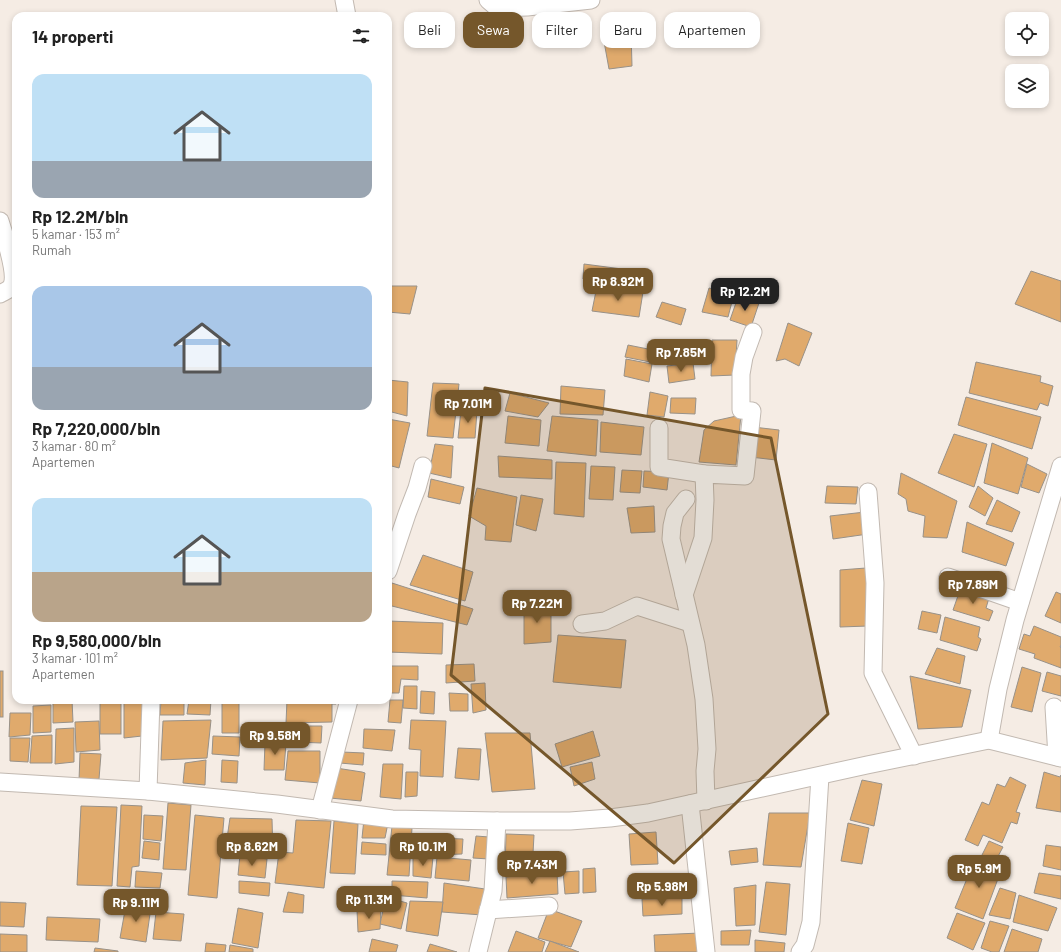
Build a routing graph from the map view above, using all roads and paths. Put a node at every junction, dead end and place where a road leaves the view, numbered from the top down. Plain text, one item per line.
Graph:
1 (344, 0) edge
2 (488, 0) edge
3 (591, 0) edge
4 (346, 12) edge
5 (0, 221) edge
6 (12, 264) edge
7 (12, 285) edge
8 (0, 294) edge
9 (753, 332) dead end
10 (659, 428) dead end
11 (423, 466) dead end
12 (1061, 466) edge
13 (704, 474) junction
14 (868, 492) dead end
15 (686, 499) dead end
16 (392, 559) edge
17 (948, 577) dead end
18 (684, 594) junction
19 (1020, 602) junction
20 (690, 623) junction
21 (582, 624) dead end
22 (150, 704) edge
23 (348, 704) edge
24 (1054, 707) dead end
25 (989, 740) junction
26 (914, 756) junction
27 (1059, 757) edge
28 (820, 776) junction
29 (0, 782) edge
30 (148, 792) junction
31 (706, 801) junction
32 (690, 804) junction
33 (320, 810) junction
34 (498, 821) junction
35 (549, 906) dead end
36 (488, 910) junction
37 (478, 952) edge
38 (706, 952) edge
39 (800, 952) edge

1 - 4 street
2 - 3 street
5 - 6 street
7 - 8 street
9 - 13 street
10 - 13 street
11 - 16 street
12 - 19 street
13 - 18 street
14 - 26 street
15 - 18 street
17 - 19 street
18 - 20 street
19 - 25 street
20 - 21 street
20 - 31 street
22 - 30 street
23 - 33 street
24 - 27 street
25 - 26 street
25 - 27 street
26 - 28 street
28 - 31 street
28 - 39 street
29 - 30 street
30 - 33 street
31 - 32 street
32 - 34 street
32 - 38 street
33 - 34 street
34 - 36 street
35 - 36 street
36 - 37 street

